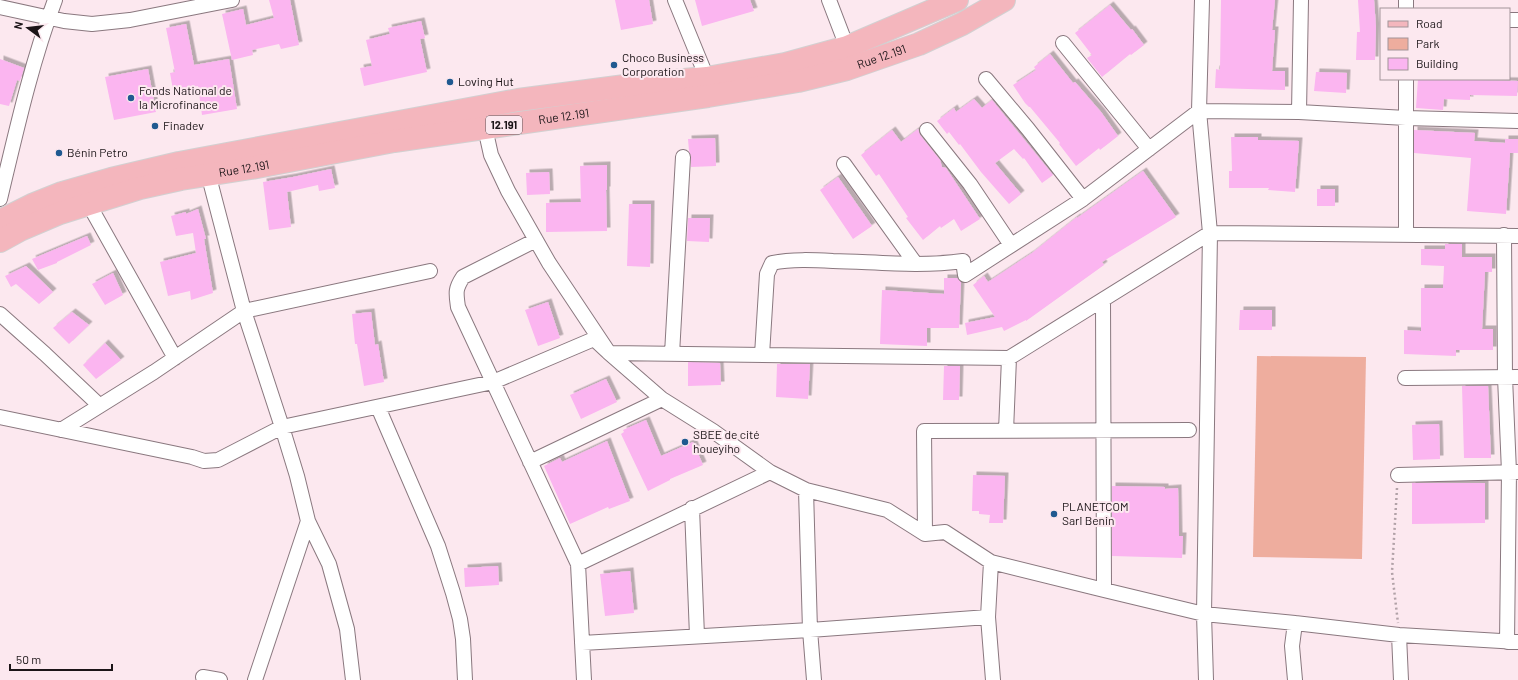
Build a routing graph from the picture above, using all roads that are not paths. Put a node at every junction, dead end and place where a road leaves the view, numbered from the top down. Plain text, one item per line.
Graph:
1 (55, 0) edge
2 (232, 0) edge
3 (675, 0) edge
4 (829, 0) edge
5 (957, 0) edge
6 (1004, 0) edge
7 (1202, 0) edge
8 (1301, 0) edge
9 (0, 7) edge
10 (48, 17) junction
11 (1063, 42) dead end
12 (847, 47) junction
13 (707, 78) junction
14 (986, 79) dead end
15 (1406, 80) edge
16 (1199, 111) junction
17 (1299, 112) junction
18 (1406, 118) junction
19 (1518, 121) edge
20 (485, 128) junction
21 (927, 130) dead end
22 (1149, 149) junction
23 (683, 157) dead end
24 (844, 164) dead end
25 (251, 168) junction
26 (210, 181) junction
27 (0, 199) edge
28 (1083, 199) junction
29 (92, 210) junction
30 (0, 221) edge
31 (1210, 233) junction
32 (1406, 234) junction
33 (1504, 235) junction
34 (1518, 236) edge
35 (536, 240) junction
36 (0, 241) edge
37 (1011, 246) junction
38 (0, 250) edge
39 (915, 263) junction
40 (430, 271) dead end
41 (1103, 300) junction
42 (244, 312) junction
43 (0, 314) edge
44 (609, 353) junction
45 (672, 354) junction
46 (762, 355) junction
47 (175, 358) junction
48 (1009, 358) junction
49 (1512, 377) edge
50 (1405, 378) dead end
51 (492, 382) junction
52 (662, 399) junction
53 (99, 405) junction
54 (378, 407) junction
55 (0, 417) edge
56 (282, 427) junction
57 (61, 430) junction
58 (1189, 430) dead end
59 (1006, 431) junction
60 (1104, 431) junction
61 (530, 462) junction
62 (770, 472) junction
63 (1514, 472) edge
64 (1398, 475) road end
65 (806, 490) junction
66 (692, 508) junction
67 (308, 521) junction
68 (925, 534) junction
69 (991, 562) junction
70 (578, 564) junction
71 (1104, 590) junction
72 (1204, 614) junction
73 (988, 618) junction
74 (1295, 622) junction
75 (810, 630) junction
76 (1399, 635) junction
77 (697, 636) junction
78 (1512, 642) edge
79 (582, 643) junction
80 (203, 676) dead end
81 (220, 680) edge
82 (255, 680) edge
83 (353, 680) edge
84 (465, 680) edge
85 (584, 680) edge
86 (814, 680) edge
87 (993, 680) edge
88 (1206, 680) edge
89 (1295, 680) edge
90 (1401, 680) edge

1 - 10 street
2 - 10 street
3 - 13 street
4 - 12 street
5 - 12 main road, Rue 12.191
6 - 20 main road, Rue 12.191 / 12.191
7 - 16 street
8 - 17 street
9 - 10 street
10 - 27 street
11 - 22 street
12 - 13 main road, Rue 12.191
13 - 30 main road, Rue 12.191
14 - 28 street
15 - 18 street
16 - 17 street
16 - 22 street
16 - 31 street
17 - 18 street
18 - 19 street
18 - 32 street
20 - 25 main road, Rue 12.191 / 12.191
20 - 35 street
21 - 37 street
22 - 28 street
23 - 45 street
24 - 39 street
25 - 26 street
25 - 36 main road, Rue 12.191 / 12.191
26 - 29 street
26 - 42 street
28 - 37 street
29 - 38 street
29 - 47 street
31 - 32 street
31 - 41 street
31 - 72 street
32 - 33 street
33 - 34 street
33 - 49 street
35 - 44 street
35 - 51 street
37 - 39 street
39 - 46 street
40 - 42 street
41 - 48 street
41 - 60 street
42 - 47 street
42 - 56 street
43 - 53 street
44 - 45 street
44 - 51 street
44 - 52 street
45 - 46 street
46 - 48 street
47 - 53 street
48 - 59 street
49 - 50 street
49 - 63 street
51 - 54 street
51 - 61 street
52 - 61 street
52 - 62 street
53 - 57 street
54 - 56 street
54 - 84 street
55 - 57 street
56 - 57 street
56 - 67 street
58 - 60 street
59 - 60 street
59 - 68 street
60 - 71 street
61 - 70 street
62 - 65 street
62 - 66 street
63 - 64 street
63 - 78 street
65 - 68 street
65 - 75 street
66 - 70 street
66 - 77 street
67 - 82 street
67 - 83 street
68 - 69 street
69 - 71 street
69 - 73 street
70 - 79 street
71 - 72 street
72 - 74 street
72 - 88 street
73 - 75 street
73 - 87 street
74 - 76 street
74 - 89 street
75 - 77 street
75 - 86 street
76 - 78 street
76 - 90 street
77 - 79 street
79 - 85 street
80 - 81 street

